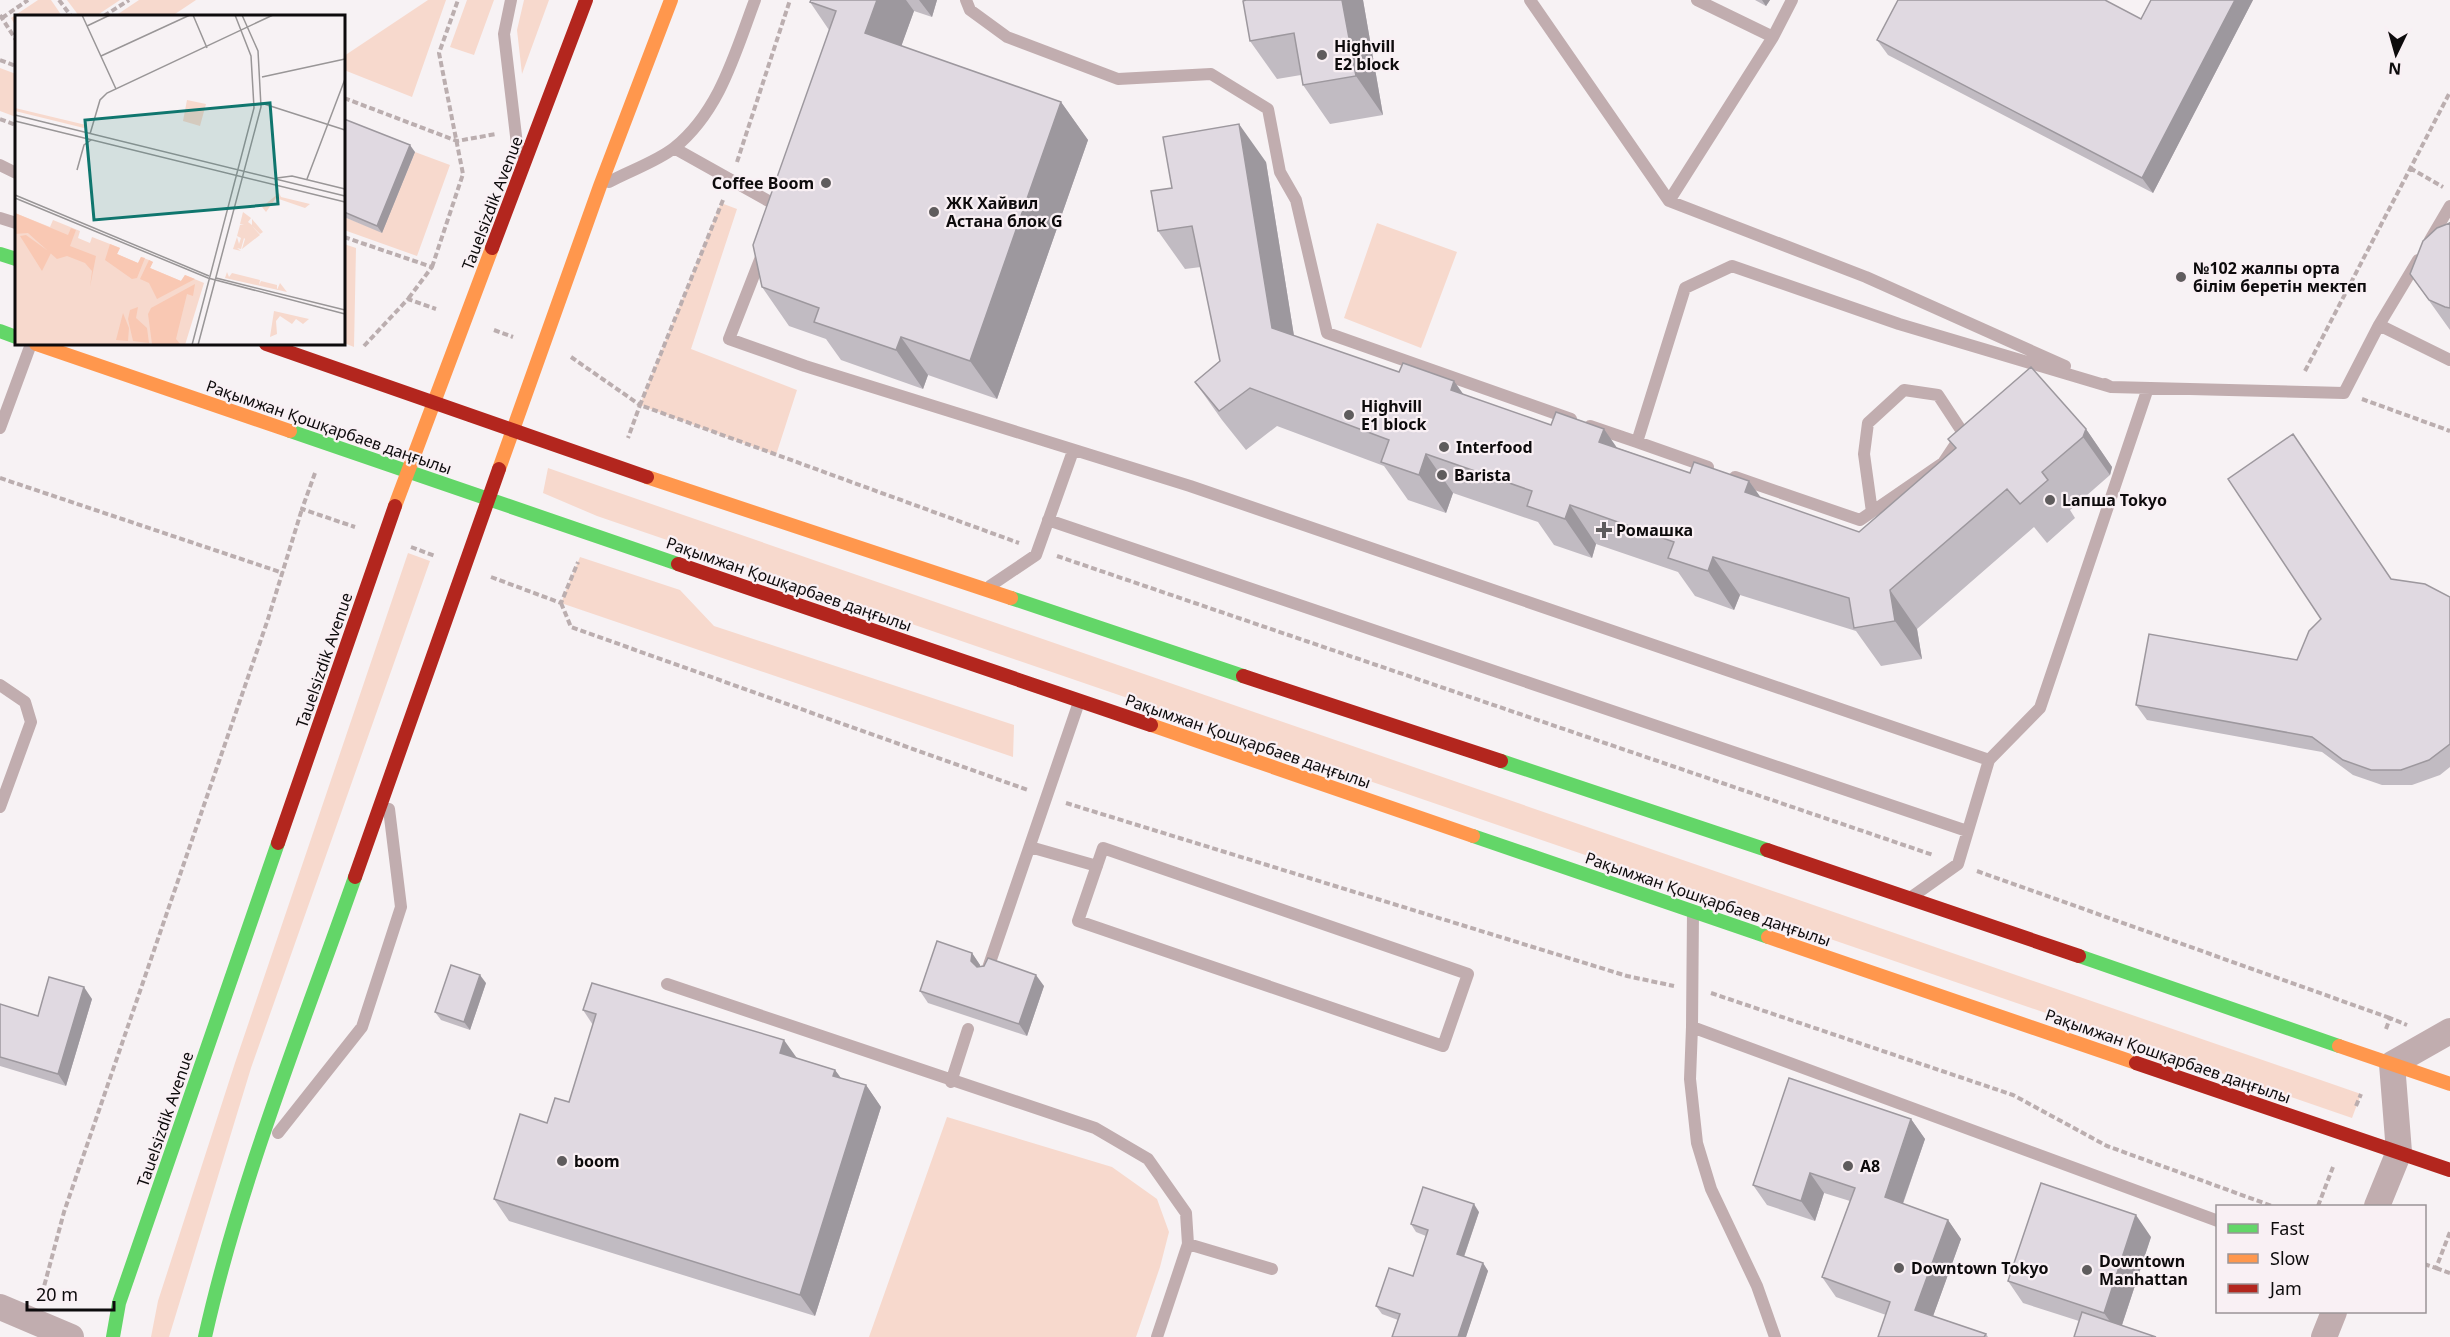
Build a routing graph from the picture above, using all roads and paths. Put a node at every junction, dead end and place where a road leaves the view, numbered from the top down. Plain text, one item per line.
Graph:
1 (28, 0) edge
2 (59, 0) edge
3 (129, 0) edge
4 (458, 0) edge
5 (511, 0) edge
6 (586, 0) edge
7 (671, 0) edge
8 (755, 0) edge
9 (790, 0) edge
10 (966, 0) edge
11 (1530, 0) edge
12 (1697, 0) edge
13 (1792, 0) edge
14 (70, 15) edge
15 (106, 15) edge
16 (1, 17) edge
17 (1773, 37) junction
18 (15, 38) edge
19 (0, 60) edge
20 (15, 66) edge
21 (2450, 92) edge
22 (345, 98) edge
23 (0, 119) edge
24 (15, 125) edge
25 (515, 131) junction
26 (457, 141) junction
27 (674, 148) junction
28 (0, 165) edge
29 (2410, 168) junction
30 (15, 172) edge
31 (521, 176) junction
32 (731, 180) junction
33 (600, 186) junction
34 (2450, 191) edge
35 (1669, 201) junction
36 (2450, 207) edge
37 (777, 216) edge
38 (0, 218) edge
39 (15, 223) edge
40 (770, 236) edge
41 (345, 237) edge
42 (0, 254) edge
43 (15, 260) edge
44 (432, 267) junction
45 (408, 299) junction
46 (436, 309) dead end
47 (2379, 325) junction
48 (0, 331) edge
49 (15, 337) edge
50 (15, 343) edge
51 (0, 344) edge
52 (31, 345) edge
53 (39, 345) edge
54 (269, 345) edge
55 (359, 351) dead end
56 (570, 356) dead end
57 (2450, 360) edge
58 (2111, 387) junction
59 (2148, 388) junction
60 (2295, 390) junction
61 (2344, 393) junction
62 (434, 403) junction
63 (640, 405) junction
64 (0, 428) edge
65 (512, 431) junction
66 (2450, 431) edge
67 (1637, 442) junction
68 (624, 447) dead end
69 (1073, 451) junction
70 (315, 472) dead end
71 (408, 472) junction
72 (0, 478) edge
73 (489, 498) junction
74 (302, 509) junction
75 (1872, 512) junction
76 (1048, 520) junction
77 (355, 527) dead end
78 (408, 545) dead end
79 (1038, 549) junction
80 (439, 557) dead end
81 (580, 557) dead end
82 (283, 573) junction
83 (491, 576) dead end
84 (986, 589) junction
85 (561, 603) junction
86 (0, 685) edge
87 (1080, 701) junction
88 (1989, 760) junction
89 (387, 789) junction
90 (1047, 797) junction
91 (0, 807) edge
92 (1967, 831) junction
93 (1030, 847) junction
94 (1958, 864) junction
95 (1097, 866) junction
96 (1910, 898) junction
97 (1693, 911) junction
98 (987, 971) edge
99 (667, 984) dead end
100 (1691, 989) junction
101 (2390, 1018) dead end
102 (1692, 1027) junction
103 (968, 1029) edge
104 (2450, 1031) edge
105 (2392, 1064) junction
106 (951, 1082) junction
107 (2450, 1084) edge
108 (2399, 1152) junction
109 (256, 1160) junction
110 (2333, 1167) dead end
111 (2450, 1170) edge
112 (2269, 1205) edge
113 (2318, 1205) edge
114 (2377, 1205) edge
115 (2216, 1221) edge
116 (2450, 1232) edge
117 (1188, 1244) junction
118 (2426, 1265) edge
119 (2436, 1268) junction
120 (1272, 1269) dead end
121 (2450, 1273) edge
122 (0, 1307) edge
123 (2333, 1313) edge
124 (35, 1322) junction
125 (71, 1337) edge
126 (113, 1337) edge
127 (206, 1337) edge
128 (1157, 1337) edge
129 (1776, 1337) edge
130 (2324, 1337) edge

1 - 16 path
2 - 14 path
3 - 15 path
4 - 26 path
5 - 25 lane
6 - 31 main road, Tauelsizdik Avenue
7 - 33 main road
8 - 27 lane
9 - 32 path
10 - 67 lane
11 - 35 lane
12 - 17 lane
13 - 17 lane
16 - 18 path
17 - 35 lane
19 - 20 path
21 - 29 path
22 - 26 path
23 - 24 path
25 - 26 path
25 - 31 lane
26 - 44 path
27 - 32 lane
27 - 33 lane
28 - 30 lane
29 - 34 path
29 - 60 path
31 - 62 main road, Tauelsizdik Avenue
32 - 37 lane
32 - 63 path
33 - 65 main road
35 - 58 lane
36 - 47 lane
38 - 39 lane
40 - 69 lane
41 - 44 path
42 - 43 main road
44 - 45 path
45 - 46 path
45 - 55 path
47 - 57 lane
47 - 61 lane
48 - 49 main road
50 - 51 street
52 - 64 lane
53 - 71 main road, Рақымжан Қошқарбаев даңғылы
54 - 62 main road
56 - 63 path
58 - 59 lane
58 - 67 lane
59 - 60 lane
59 - 88 lane
60 - 61 lane
61 - 66 path
62 - 65 main road
62 - 71 main road, Tauelsizdik Avenue
63 - 68 path
63 - 79 path
65 - 73 main road
65 - 84 main road
67 - 75 lane
69 - 76 lane
69 - 88 lane
70 - 74 path
71 - 73 main road, Рақымжан Қошқарбаев даңғылы
71 - 126 main road, Tauelsizdik Avenue
72 - 82 path
73 - 87 main road, Рақымжан Қошқарбаев даңғылы
73 - 89 main road
74 - 77 path
74 - 82 path
75 - 75 lane
76 - 79 lane
76 - 92 lane
78 - 80 path
79 - 84 lane
79 - 94 path
81 - 85 path
82 - 124 path
83 - 85 path
84 - 96 main road
85 - 90 path
86 - 91 lane
87 - 90 lane
87 - 97 main road, Рақымжан Қошқарбаев даңғылы
88 - 92 lane
89 - 109 main road
89 - 109 lane
90 - 93 lane
90 - 100 path
92 - 94 lane
93 - 95 lane
93 - 98 lane
94 - 96 lane
94 - 101 path
95 - 95 lane
96 - 105 main road
97 - 100 lane
97 - 108 main road, Рақымжан Қошқарбаев даңғылы
99 - 106 lane
100 - 102 lane
100 - 112 path
102 - 115 lane
102 - 129 lane
103 - 106 lane
104 - 105 street
105 - 107 main road
105 - 108 street
106 - 117 lane
108 - 111 main road, Рақымжан Қошқарбаев даңғылы
108 - 114 street
109 - 127 main road
110 - 113 path
116 - 119 path
117 - 120 lane
117 - 128 lane
118 - 119 path
119 - 121 path
122 - 124 street
123 - 130 street
124 - 125 street

